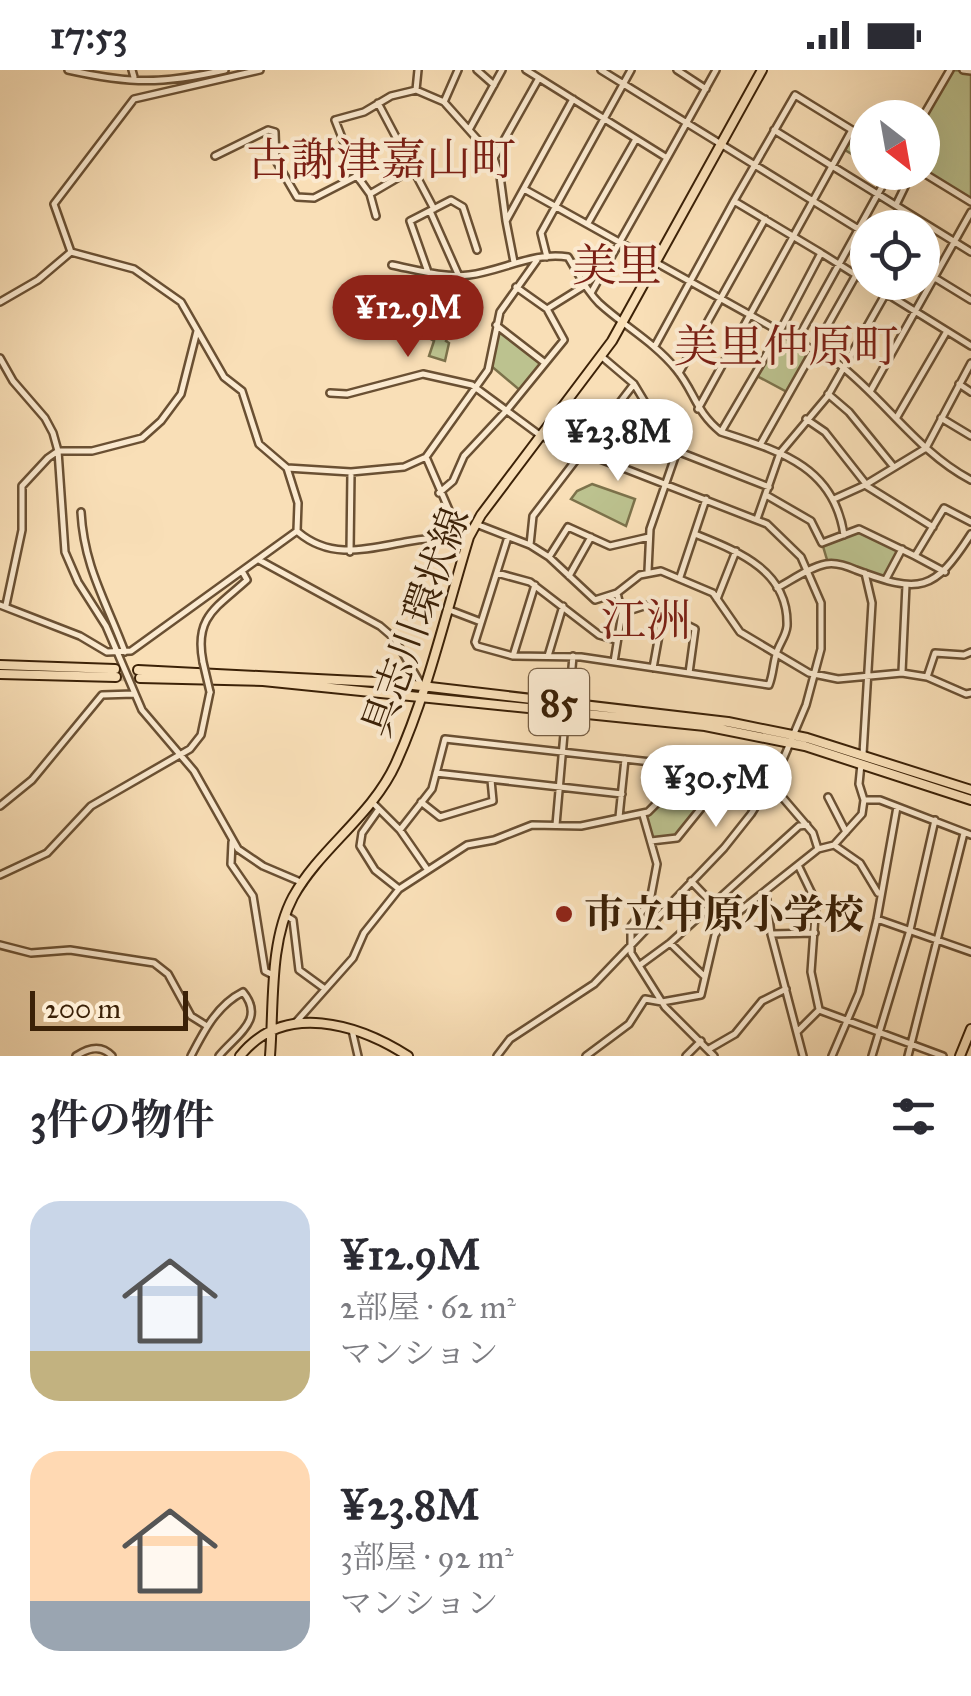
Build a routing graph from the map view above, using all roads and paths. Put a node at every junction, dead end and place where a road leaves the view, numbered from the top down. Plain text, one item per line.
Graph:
1 (68, 70) edge
2 (225, 70) edge
3 (260, 70) edge
4 (418, 70) edge
5 (458, 70) edge
6 (476, 70) edge
7 (502, 70) edge
8 (526, 70) edge
9 (600, 70) edge
10 (631, 70) edge
11 (677, 70) edge
12 (716, 70) edge
13 (762, 70) edge
14 (950, 70) edge
15 (963, 70) edge
16 (971, 71) edge
17 (538, 78) junction
18 (623, 84) junction
19 (494, 86) junction
20 (706, 88) junction
21 (416, 90) junction
22 (572, 99) junction
23 (932, 100) edge
24 (444, 102) junction
25 (378, 103) junction
26 (605, 119) junction
27 (687, 124) junction
28 (469, 130) junction
29 (774, 130) junction
30 (636, 139) junction
31 (720, 146) junction
32 (214, 156) dead end
33 (494, 158) junction
34 (667, 158) junction
35 (754, 166) junction
36 (830, 167) junction
37 (412, 170) junction
38 (358, 176) junction
39 (940, 183) edge
40 (524, 189) junction
41 (880, 190) edge
42 (903, 190) edge
43 (370, 194) junction
44 (877, 195) junction
45 (734, 201) junction
46 (812, 201) junction
47 (971, 202) edge
48 (896, 205) junction
49 (556, 207) junction
50 (432, 210) junction
51 (868, 210) edge
52 (971, 212) edge
53 (376, 216) dead end
54 (765, 219) junction
55 (506, 221) junction
56 (588, 224) junction
57 (850, 225) edge
58 (792, 235) junction
59 (620, 242) junction
60 (850, 243) edge
61 (955, 243) junction
62 (477, 250) dead end
63 (71, 252) junction
64 (971, 252) edge
65 (821, 253) junction
66 (547, 257) junction
67 (537, 260) junction
68 (514, 262) junction
69 (655, 262) junction
70 (840, 264) junction
71 (392, 265) dead end
72 (940, 269) edge
73 (428, 272) junction
74 (850, 272) edge
75 (458, 274) junction
76 (940, 281) edge
77 (691, 282) junction
78 (584, 286) junction
79 (850, 286) edge
80 (516, 288) junction
81 (590, 293) junction
82 (721, 300) junction
83 (882, 300) edge
84 (898, 300) edge
85 (922, 300) edge
86 (971, 300) edge
87 (0, 302) edge
88 (547, 310) junction
89 (916, 311) junction
90 (750, 316) junction
91 (622, 321) junction
92 (496, 324) junction
93 (198, 328) junction
94 (948, 331) junction
95 (779, 333) junction
96 (796, 342) junction
97 (655, 346) junction
98 (971, 346) edge
99 (812, 352) junction
100 (600, 356) junction
101 (0, 358) edge
102 (545, 363) junction
103 (971, 363) edge
104 (844, 368) junction
105 (7, 372) junction
106 (679, 373) junction
107 (0, 377) edge
108 (634, 384) junction
109 (959, 384) junction
110 (477, 388) junction
111 (871, 390) junction
112 (971, 392) edge
113 (330, 393) dead end
114 (828, 394) junction
115 (698, 409) junction
116 (507, 410) junction
117 (897, 417) junction
118 (607, 418) junction
119 (941, 418) junction
120 (806, 419) junction
121 (721, 432) junction
122 (541, 436) junction
123 (971, 436) edge
124 (666, 439) junction
125 (760, 445) junction
126 (926, 448) junction
127 (677, 450) junction
128 (58, 451) junction
129 (582, 451) junction
130 (780, 453) junction
131 (426, 457) junction
132 (893, 466) junction
133 (287, 468) junction
134 (351, 472) junction
135 (971, 480) edge
136 (667, 484) junction
137 (866, 484) junction
138 (769, 486) junction
139 (440, 493) junction
140 (766, 495) junction
141 (706, 499) junction
142 (834, 499) junction
143 (82, 512) dead end
144 (757, 519) junction
145 (971, 522) edge
146 (476, 524) junction
147 (933, 527) junction
148 (298, 531) junction
149 (695, 534) junction
150 (844, 534) junction
151 (971, 534) edge
152 (469, 537) junction
153 (508, 537) junction
154 (591, 537) junction
155 (650, 537) junction
156 (530, 545) junction
157 (902, 549) junction
158 (736, 551) junction
159 (350, 552) junction
160 (915, 556) junction
161 (549, 557) junction
162 (258, 559) junction
163 (242, 570) junction
164 (810, 570) junction
165 (648, 572) junction
166 (945, 572) junction
167 (497, 573) junction
168 (865, 573) junction
169 (569, 576) junction
170 (680, 578) junction
171 (886, 579) junction
172 (535, 585) junction
173 (906, 585) junction
174 (777, 588) junction
175 (617, 593) junction
176 (717, 599) junction
177 (3, 605) edge
178 (563, 606) junction
179 (446, 610) junction
180 (622, 613) junction
181 (663, 613) junction
182 (481, 622) junction
183 (616, 640) junction
184 (122, 652) junction
185 (776, 652) junction
186 (971, 652) edge
187 (513, 656) junction
188 (548, 656) junction
189 (573, 656) junction
190 (614, 662) junction
191 (0, 665) edge
192 (653, 668) junction
193 (689, 672) junction
194 (0, 674) edge
195 (139, 674) tunnel mouth
196 (902, 674) junction
197 (814, 675) junction
198 (868, 676) junction
199 (927, 677) junction
200 (421, 691) junction
201 (971, 693) edge
202 (134, 694) junction
203 (567, 707) junction
204 (793, 739) junction
205 (563, 752) junction
206 (180, 754) junction
207 (626, 759) junction
208 (862, 759) junction
209 (660, 763) junction
210 (731, 768) junction
211 (436, 773) junction
212 (492, 780) junction
213 (771, 784) junction
214 (560, 787) junction
215 (971, 790) edge
216 (622, 794) junction
217 (762, 797) junction
218 (828, 797) dead end
219 (864, 800) junction
220 (971, 800) edge
221 (421, 802) junction
222 (0, 806) edge
223 (376, 806) junction
224 (898, 807) junction
225 (643, 815) junction
226 (619, 818) junction
227 (935, 820) junction
228 (556, 824) junction
229 (807, 825) junction
230 (400, 830) junction
231 (846, 832) junction
232 (968, 834) edge
233 (232, 842) junction
234 (651, 842) junction
235 (834, 844) junction
236 (818, 849) junction
237 (799, 867) junction
238 (427, 869) junction
239 (0, 876) edge
240 (691, 881) junction
241 (303, 883) junction
242 (399, 888) junction
243 (766, 893) junction
244 (880, 895) junction
245 (650, 901) junction
246 (713, 904) junction
247 (663, 912) junction
248 (285, 915) junction
249 (733, 918) junction
250 (877, 919) junction
251 (910, 930) junction
252 (814, 933) junction
253 (771, 934) junction
254 (939, 940) junction
255 (670, 943) junction
256 (0, 945) edge
257 (632, 945) junction
258 (971, 952) edge
259 (640, 965) junction
260 (276, 976) junction
261 (705, 977) junction
262 (325, 989) junction
263 (786, 989) junction
264 (662, 1002) junction
265 (820, 1010) junction
266 (847, 1020) junction
267 (297, 1022) junction
268 (207, 1026) junction
269 (971, 1029) edge
270 (352, 1030) junction
271 (272, 1031) junction
272 (798, 1031) junction
273 (881, 1035) junction
274 (701, 1041) junction
275 (912, 1046) junction
276 (709, 1049) junction
277 (76, 1056) edge
278 (112, 1056) edge
279 (191, 1056) edge
280 (219, 1056) edge
281 (240, 1056) edge
282 (270, 1056) edge
283 (358, 1056) edge
284 (408, 1056) edge
285 (497, 1056) edge
286 (586, 1056) edge
287 (686, 1056) edge
288 (714, 1056) edge
289 (803, 1056) edge
290 (832, 1056) edge
291 (872, 1056) edge
292 (908, 1056) edge
293 (943, 1056) edge
294 (960, 1056) edge

1 - 2 street
3 - 63 street
4 - 21 street
5 - 24 street
6 - 19 street
7 - 19 street
8 - 17 street
9 - 18 street
10 - 18 street
11 - 20 street
12 - 20 street
13 - 31 main road, 具志川環状線
14 - 23 street
15 - 16 street
17 - 22 street
17 - 33 street
18 - 26 street
18 - 27 street
19 - 28 street
20 - 27 street
21 - 24 street
21 - 25 street
22 - 26 street
22 - 40 street
24 - 28 street
25 - 37 street
25 - 38 street
26 - 30 street
26 - 49 street
27 - 31 street
27 - 34 street
28 - 33 street
29 - 35 street
29 - 36 street
29 - 36 street
30 - 34 street
30 - 56 street
31 - 35 street
31 - 69 main road, 具志川環状線
32 - 38 street
33 - 55 street
34 - 59 street
35 - 45 street
35 - 46 street
36 - 44 street
36 - 46 street
37 - 43 street
37 - 50 street
38 - 43 street
39 - 47 street
40 - 49 street
40 - 55 street
41 - 44 street
42 - 48 street
43 - 53 street
44 - 48 street
44 - 51 street
45 - 54 street
45 - 77 street
46 - 57 street
46 - 58 street
48 - 61 street
49 - 56 street
49 - 66 street
50 - 62 street
50 - 73 street
50 - 75 street
52 - 61 street
54 - 58 street
54 - 82 street
55 - 68 street
56 - 59 street
58 - 65 street
58 - 90 street
59 - 69 street
59 - 81 street
60 - 70 street
61 - 64 street
61 - 72 street
63 - 87 street
63 - 93 street
65 - 70 street
65 - 95 street
66 - 67 street
66 - 78 street
67 - 68 street
67 - 80 street
68 - 75 street
69 - 77 street
69 - 91 main road, 具志川環状線
70 - 74 street
70 - 96 street
71 - 73 street
73 - 75 street
76 - 86 street
77 - 82 street
77 - 97 street
78 - 81 street
78 - 88 street
79 - 99 street
80 - 88 street
80 - 92 street
81 - 91 street
82 - 90 street
82 - 106 street
83 - 104 street
84 - 89 street
85 - 89 street
88 - 102 street
89 - 94 street
89 - 111 street
90 - 95 street
90 - 115 street
91 - 97 street
91 - 100 main road, 具志川環状線
92 - 102 street
92 - 110 street
93 - 128 street
93 - 133 street
94 - 98 street
94 - 117 street
95 - 96 street
95 - 121 street
96 - 99 street
97 - 106 street
99 - 104 street
99 - 125 street
100 - 108 street
100 - 122 main road, 具志川環状線
101 - 105 street
102 - 116 street
103 - 109 street
104 - 111 street
104 - 114 street
105 - 107 street
105 - 128 street
106 - 115 street
108 - 118 street
108 - 124 street
109 - 112 street
109 - 119 street
110 - 113 street
110 - 116 street
110 - 131 street
111 - 117 street
114 - 120 street
114 - 132 street
115 - 121 street
116 - 122 street
116 - 139 street
117 - 126 street
118 - 124 street
118 - 129 street
119 - 123 street
119 - 126 street
120 - 130 street
120 - 137 street
121 - 125 street
122 - 129 street
122 - 146 main road, 具志川環状線
124 - 127 street
125 - 130 street
126 - 132 street
126 - 135 street
127 - 136 street
127 - 138 street
128 - 177 street
128 - 184 street
129 - 136 street
129 - 156 street
130 - 138 street
130 - 142 street
131 - 134 street
131 - 139 street
132 - 137 street
133 - 134 street
133 - 148 street
134 - 159 street
136 - 141 street
136 - 155 street
137 - 142 street
137 - 147 street
138 - 140 street
139 - 152 street
140 - 144 street
140 - 150 street
141 - 144 street
141 - 149 street
142 - 150 street
143 - 184 street
144 - 164 street
145 - 147 street
146 - 152 main road, 具志川環状線
146 - 153 street
147 - 160 street
148 - 159 street
148 - 162 street
149 - 158 street
149 - 170 street
150 - 157 street
151 - 166 street
152 - 159 street
152 - 179 main road, 具志川環状線
153 - 156 street
153 - 167 street
154 - 155 street
154 - 161 street
154 - 169 street
155 - 165 street
156 - 161 street
157 - 160 street
157 - 171 street
158 - 174 street
158 - 176 street
160 - 166 street
161 - 169 street
162 - 163 street
162 - 200 street
163 - 184 street
163 - 206 street, bridge
164 - 168 street
164 - 174 street
164 - 197 street
165 - 170 street
165 - 175 street
166 - 173 street
167 - 172 street
167 - 182 street
168 - 171 street
168 - 198 street
169 - 175 street
170 - 176 street
171 - 173 street
172 - 178 street
172 - 187 street
173 - 196 street
174 - 185 street
175 - 180 street
176 - 185 street
177 - 184 street
178 - 183 street
178 - 188 street
179 - 182 street
179 - 200 main road, 具志川環状線
180 - 181 street
180 - 183 street
181 - 192 street
181 - 193 street
182 - 187 street
183 - 190 street
184 - 202 street
185 - 193 street
185 - 197 street
186 - 199 street
187 - 188 street
188 - 189 street
189 - 190 street
189 - 203 street
190 - 192 street
191 - 194 main road
192 - 193 street
195 - 200 main road, 85
196 - 198 street
196 - 199 street
197 - 198 street
197 - 204 street
198 - 208 street
199 - 201 street
200 - 203 main road, 85
200 - 223 main road, 具志川環状線
202 - 206 street
202 - 222 street
203 - 204 main road, 85
203 - 205 street
204 - 208 main road, 85
204 - 213 street
205 - 207 street
205 - 211 street
205 - 214 street
206 - 233 street
206 - 239 street
207 - 209 street
207 - 216 street
208 - 215 main road, 85
208 - 219 street
208 - 220 main road, 85
209 - 210 street
209 - 225 street
210 - 217 street
210 - 234 street
211 - 212 street
211 - 221 street
212 - 214 street
212 - 221 street
213 - 217 street
213 - 229 street
214 - 216 street
214 - 228 street
216 - 226 street
217 - 240 street
218 - 231 street
219 - 224 street
219 - 231 street
221 - 230 street
223 - 230 street
223 - 241 main road, 具志川環状線
223 - 242 street
224 - 227 street
224 - 244 street
225 - 226 street
225 - 234 street
226 - 228 street
227 - 232 street
227 - 251 street
228 - 238 street
229 - 236 street
229 - 246 street
230 - 238 street
231 - 235 street
232 - 254 street
233 - 241 street
233 - 260 street
234 - 245 street
235 - 236 street
235 - 244 street
236 - 237 street
237 - 243 street
237 - 252 street
238 - 242 street
240 - 246 street
240 - 247 street
241 - 248 main road, 具志川環状線
242 - 262 street
243 - 249 street
243 - 253 street
244 - 250 street
245 - 247 street
245 - 257 street
246 - 249 street
246 - 255 street
247 - 257 street
248 - 260 main road, 具志川環状線
248 - 262 street
249 - 261 street
250 - 251 street
250 - 266 street
251 - 254 street
251 - 273 street
252 - 253 street
252 - 265 street
253 - 263 street
254 - 258 street
254 - 275 street
255 - 259 street
255 - 261 street
256 - 268 street
257 - 259 street
257 - 285 street
259 - 264 street
260 - 271 main road, 具志川環状線
261 - 264 street
262 - 267 street
263 - 272 street
263 - 276 street
264 - 274 street
264 - 286 street
265 - 266 street
265 - 272 street
266 - 273 street
266 - 290 street
267 - 270 main road
267 - 271 main road
268 - 279 street
268 - 280 street
269 - 294 main road
270 - 283 street
270 - 284 main road
271 - 281 main road
271 - 282 main road, 具志川環状線
272 - 289 street
273 - 275 street
273 - 291 street
274 - 276 street
274 - 287 street
275 - 292 street
275 - 293 street
276 - 288 street
277 - 278 street

